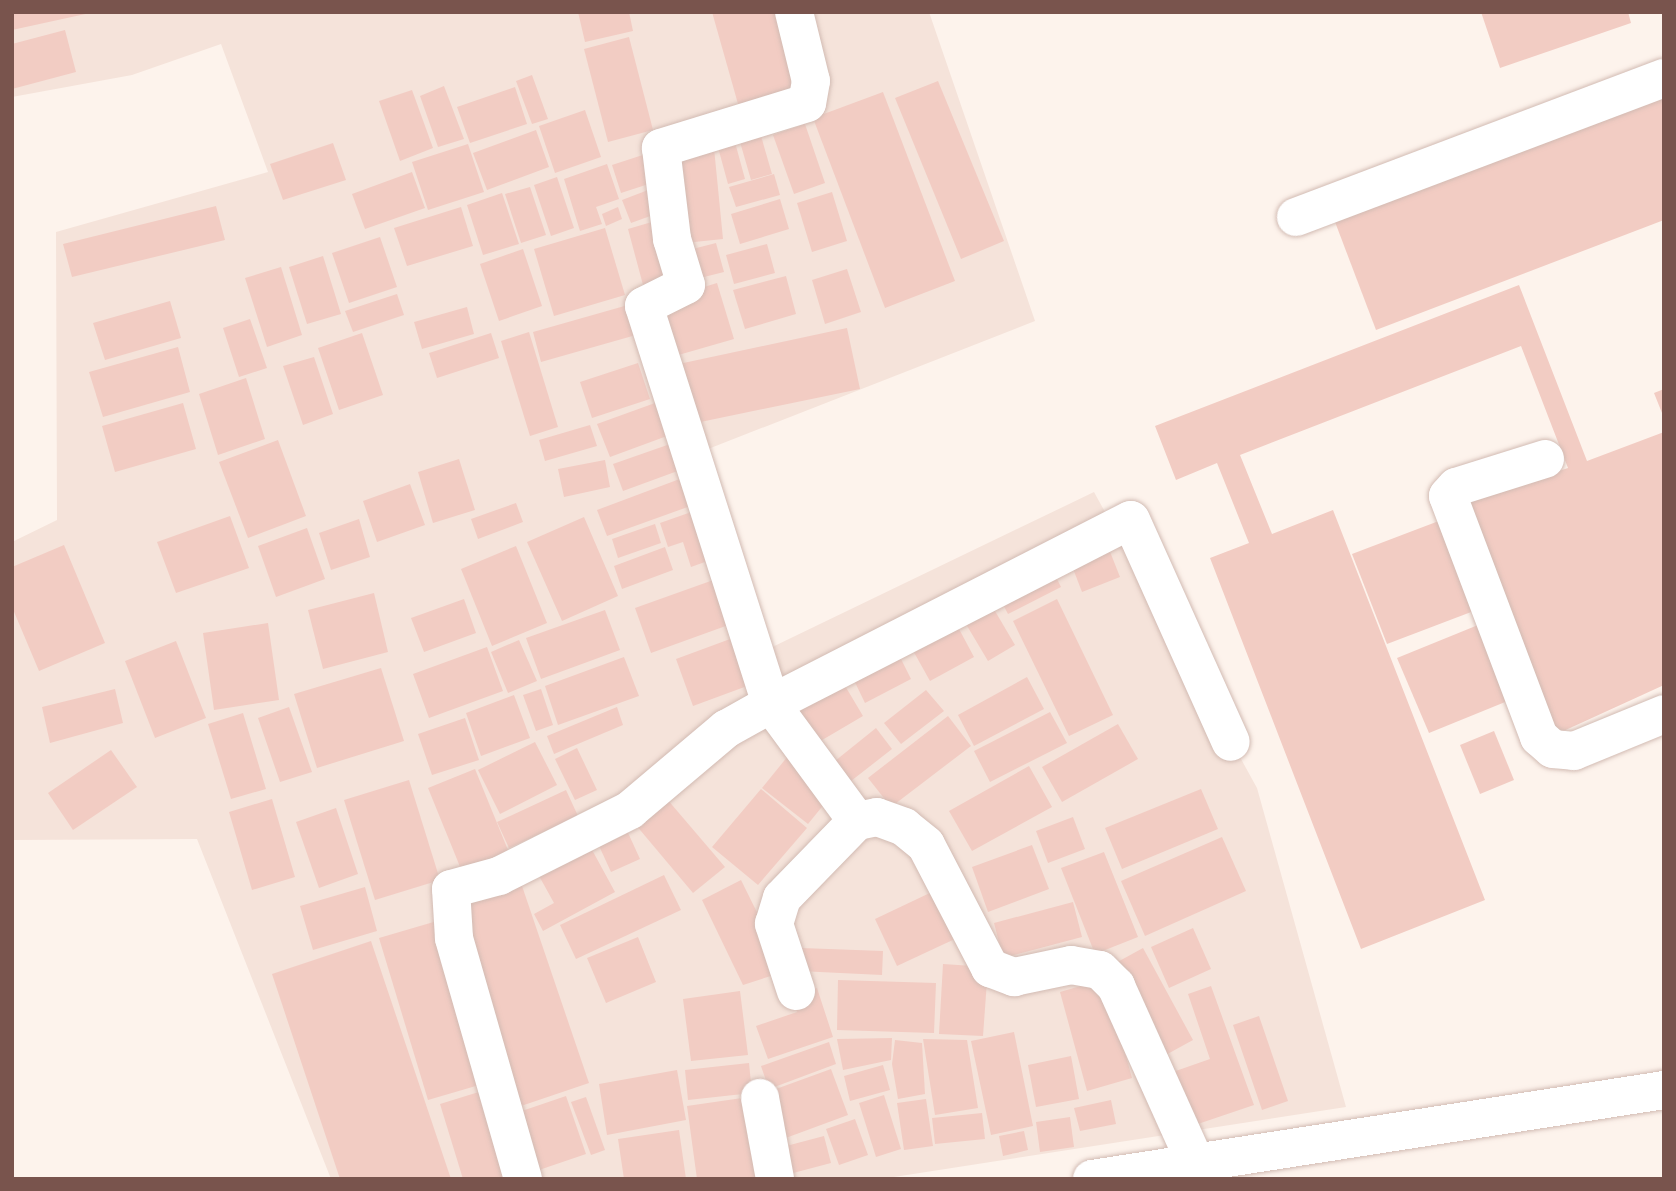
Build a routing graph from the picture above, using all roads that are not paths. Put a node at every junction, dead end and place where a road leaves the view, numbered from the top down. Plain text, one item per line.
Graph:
1 (794, 12) edge
2 (1664, 78) edge
3 (1296, 217) dead end
4 (1545, 460) dead end
5 (771, 704) junction
6 (1664, 714) edge
7 (1231, 742) dead end
8 (856, 821) junction
9 (796, 990) dead end
10 (1664, 1090) edge
11 (760, 1098) dead end
12 (1196, 1164) junction
13 (523, 1179) edge
14 (775, 1179) edge
15 (1092, 1179) edge

1 - 5 street
2 - 3 street
4 - 6 street
5 - 7 street
5 - 8 street
5 - 13 street
8 - 9 street
8 - 12 street
10 - 12 street
11 - 14 street
12 - 15 street

